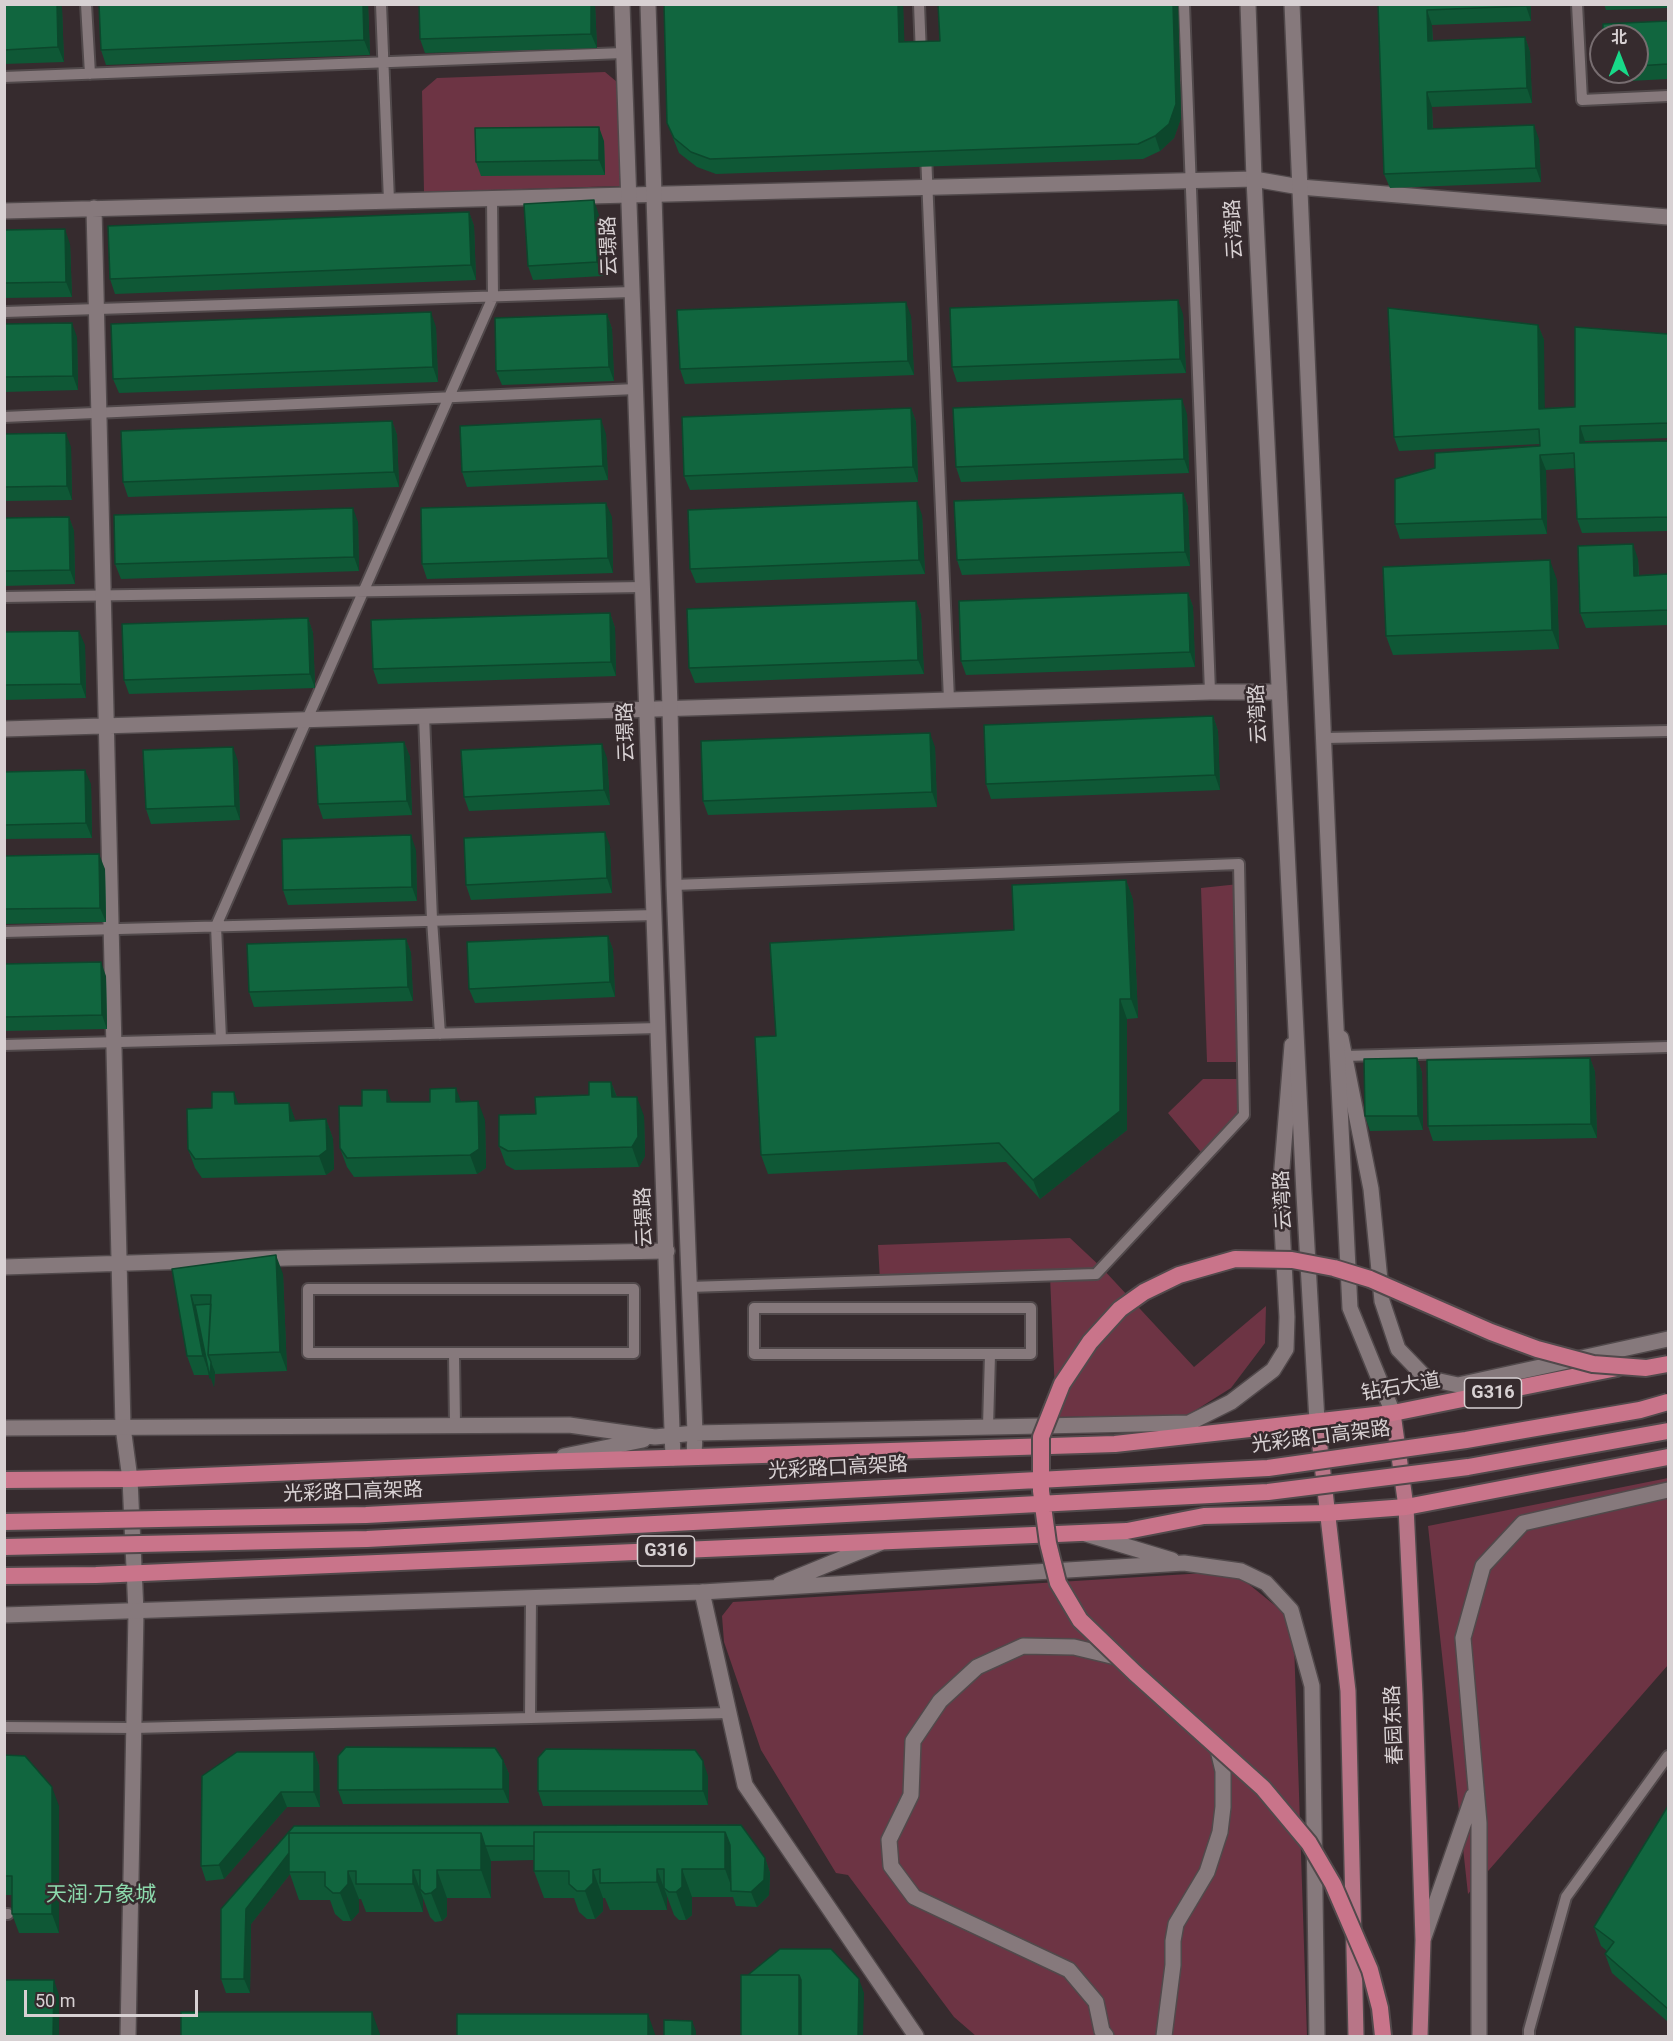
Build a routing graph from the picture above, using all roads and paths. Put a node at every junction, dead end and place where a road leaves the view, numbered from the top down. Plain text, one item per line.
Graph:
1 (86, 4) edge
2 (381, 4) edge
3 (622, 4) edge
4 (648, 4) edge
5 (919, 4) edge
6 (1184, 4) edge
7 (1248, 4) edge
8 (1292, 4) edge
9 (1577, 4) edge
10 (623, 53) junction
11 (382, 62) junction
12 (922, 62) edge
13 (90, 74) junction
14 (4, 77) edge
15 (1668, 96) edge
16 (925, 141) edge
17 (1254, 178) junction
18 (1191, 180) junction
19 (927, 187) junction
20 (1300, 187) junction
21 (653, 194) junction
22 (629, 195) junction
23 (492, 198) junction
24 (389, 201) junction
25 (94, 208) junction
26 (4, 211) edge
27 (1668, 217) edge
28 (632, 292) junction
29 (493, 297) junction
30 (96, 309) junction
31 (4, 312) edge
32 (636, 389) junction
33 (448, 398) junction
34 (99, 413) junction
35 (4, 417) edge
36 (643, 587) junction
37 (363, 592) junction
38 (103, 595) junction
39 (4, 597) edge
40 (1210, 692) junction
41 (1280, 692) junction
42 (949, 700) junction
43 (670, 708) junction
44 (647, 709) junction
45 (424, 715) junction
46 (307, 718) junction
47 (106, 726) junction
48 (4, 729) edge
49 (1668, 731) edge
50 (1325, 738) junction
51 (674, 885) junction
52 (655, 915) junction
53 (432, 921) junction
54 (216, 926) junction
55 (111, 929) junction
56 (4, 932) edge
57 (1295, 1006) junction
58 (1335, 1006) junction
59 (659, 1028) junction
60 (440, 1034) junction
61 (221, 1040) junction
62 (113, 1042) junction
63 (4, 1045) edge
64 (1668, 1047) edge
65 (1345, 1056) junction
66 (667, 1251) junction
67 (119, 1264) junction
68 (4, 1268) edge
69 (689, 1287) junction
70 (1668, 1340) edge
71 (454, 1353) junction
72 (990, 1354) junction
73 (1668, 1358) edge
74 (1668, 1364) edge
75 (1668, 1402) edge
76 (1393, 1413) junction
77 (1317, 1421) junction
78 (455, 1425) junction
79 (988, 1426) junction
80 (123, 1427) junction
81 (4, 1428) edge
82 (1668, 1431) edge
83 (695, 1433) junction
84 (674, 1436) junction
85 (655, 1437) junction
86 (694, 1457) junction
87 (1668, 1457) edge
88 (673, 1458) junction
89 (537, 1462) junction
90 (130, 1479) junction
91 (4, 1480) edge
92 (1665, 1490) edge
93 (1406, 1508) junction
94 (1326, 1513) junction
95 (4, 1522) edge
96 (1080, 1533) junction
97 (884, 1541) junction
98 (4, 1547) edge
99 (1184, 1563) junction
100 (135, 1573) junction
101 (4, 1576) edge
102 (768, 1588) junction
103 (702, 1592) junction
104 (531, 1599) junction
105 (136, 1612) junction
106 (4, 1615) edge
107 (1120, 1658) dead end
108 (729, 1713) junction
109 (530, 1718) junction
110 (4, 1727) edge
111 (134, 1728) junction
112 (1217, 1746) dead end
113 (1668, 1756) edge
114 (1476, 1789) junction
115 (1423, 1940) junction
116 (128, 2037) edge
117 (916, 2037) edge
118 (1106, 2037) edge
119 (1164, 2037) edge
120 (1317, 2037) edge
121 (1356, 2037) edge
122 (1383, 2037) edge
123 (1420, 2037) edge
124 (1479, 2037) edge
125 (1529, 2037) edge

1 - 13 lane
2 - 11 lane
3 - 10 street, 云璟路
4 - 21 street, 云璟路
5 - 12 lane
6 - 18 lane
7 - 17 street, 云湾路
8 - 20 street
9 - 15 lane
10 - 11 lane
10 - 22 street, 云璟路
11 - 13 lane
11 - 24 lane
13 - 14 lane
16 - 19 lane
17 - 18 street
17 - 20 street
17 - 41 street, 云湾路
18 - 19 street
18 - 40 lane
19 - 21 street
19 - 42 lane
20 - 27 street
20 - 50 street
21 - 22 street
21 - 43 street, 云璟路
22 - 23 street
22 - 28 street, 云璟路
23 - 24 street
23 - 29 lane
24 - 25 street
25 - 26 street
25 - 30 street
28 - 29 lane
28 - 32 street, 云璟路
29 - 30 lane
29 - 33 lane
30 - 31 lane
30 - 34 street
32 - 33 lane
32 - 36 street, 云璟路
33 - 34 lane
33 - 37 lane
34 - 35 lane
34 - 38 street
36 - 37 lane
36 - 44 street, 云璟路
37 - 38 lane
37 - 46 lane
38 - 39 lane
38 - 47 street
40 - 41 street
40 - 42 street
41 - 57 street, 云湾路
42 - 43 street
43 - 44 street
43 - 51 street, 云璟路
44 - 45 street
44 - 52 street, 云璟路
45 - 46 street
45 - 53 lane
46 - 47 street
46 - 54 lane
47 - 48 street
47 - 55 street
49 - 50 lane
50 - 58 street
51 - 69 street, 云璟路
51 - 69 lane
52 - 53 lane
52 - 59 street, 云璟路
53 - 54 lane
53 - 60 lane
54 - 55 lane
54 - 61 lane
55 - 56 lane
55 - 62 street
57 - 77 street, 云湾路
57 - 79 street
58 - 65 street
58 - 76 street
59 - 60 lane
59 - 66 street, 云璟路
60 - 61 lane
61 - 62 lane
62 - 63 lane
62 - 67 street
64 - 65 lane
65 - 70 street
66 - 67 street
66 - 84 street, 云璟路
67 - 68 street
67 - 80 street
69 - 83 street, 云璟路
71 - 71 lane
71 - 78 lane
72 - 72 lane
72 - 79 lane
73 - 76 highway, 钻石大道 / G316
74 - 122 highway, bridge
75 - 95 highway, 光彩路口高架路, bridge
76 - 77 highway, 钻石大道 / G316
76 - 93 main road, 春园东路
77 - 86 highway, G316
77 - 94 main road
78 - 80 street
78 - 85 street
79 - 83 street
80 - 81 street
80 - 90 street
82 - 98 highway, bridge
83 - 84 street
83 - 86 street, 云璟路
84 - 85 street
84 - 88 street, 云璟路
85 - 89 street
86 - 88 highway, G316
87 - 93 highway, G316
88 - 89 highway, G316
89 - 90 highway, G316
90 - 91 highway, G316
90 - 100 street
92 - 114 street
93 - 94 highway, G316
93 - 115 main road, 春园东路
94 - 96 highway, G316
94 - 121 main road
96 - 97 highway, G316
96 - 99 street
97 - 100 highway, G316
97 - 102 street
99 - 102 street
99 - 120 street
100 - 101 highway, G316
100 - 105 street
102 - 103 street
103 - 104 street
103 - 108 street
104 - 105 street
104 - 109 lane
105 - 106 street
105 - 111 street
107 - 118 street
108 - 109 lane
108 - 117 street
109 - 111 lane
110 - 111 lane
111 - 116 street
112 - 119 street
113 - 125 lane
114 - 115 street
114 - 124 street
115 - 123 main road, 春园东路

